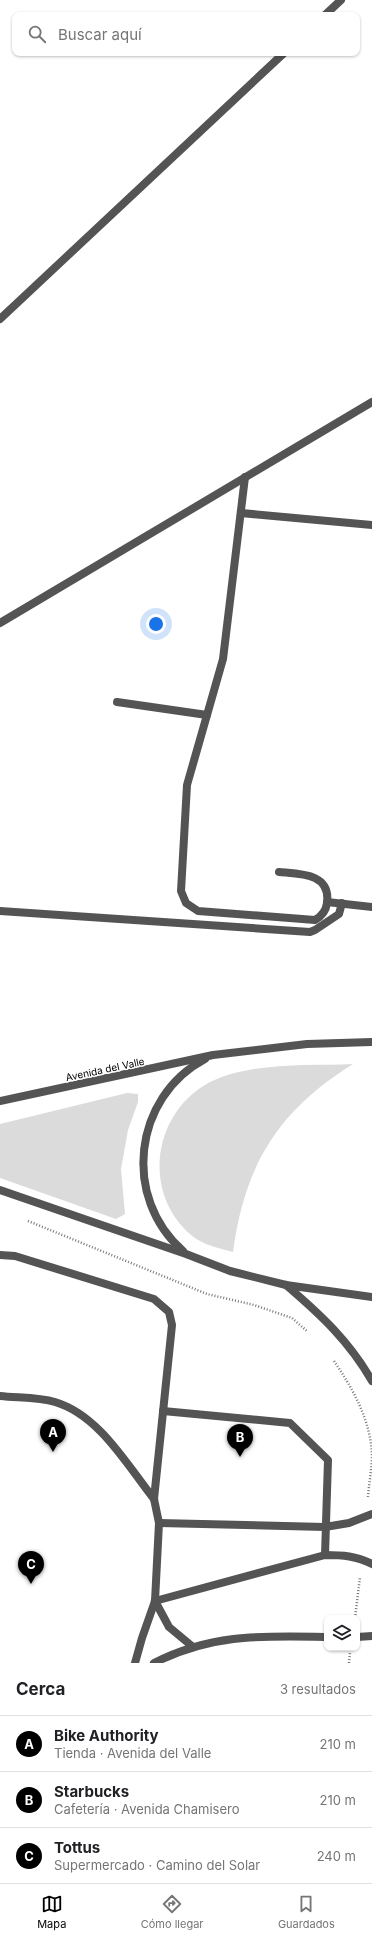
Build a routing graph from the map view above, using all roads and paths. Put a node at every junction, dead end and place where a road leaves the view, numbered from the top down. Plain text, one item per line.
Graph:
1 (341, 0) edge
2 (328, 12) edge
3 (281, 56) edge
4 (0, 319) edge
5 (372, 402) edge
6 (245, 477) junction
7 (241, 514) junction
8 (372, 525) edge
9 (0, 623) edge
10 (117, 702) dead end
11 (207, 715) junction
12 (279, 872) dead end
13 (327, 902) junction
14 (342, 903) junction
15 (372, 907) edge
16 (0, 912) edge
17 (372, 1042) edge
18 (213, 1055) junction
19 (0, 1101) edge
20 (0, 1190) edge
21 (21, 1218) dead end
22 (186, 1254) junction
23 (0, 1255) edge
24 (286, 1285) junction
25 (372, 1297) edge
26 (314, 1337) dead end
27 (333, 1359) dead end
28 (372, 1381) edge
29 (0, 1396) edge
30 (163, 1411) junction
31 (154, 1499) junction
32 (369, 1515) edge
33 (159, 1523) junction
34 (325, 1527) junction
35 (325, 1555) junction
36 (363, 1559) junction
37 (372, 1564) edge
38 (155, 1601) junction
39 (354, 1615) edge
40 (372, 1636) edge
41 (324, 1637) edge
42 (360, 1637) edge
43 (192, 1647) junction
44 (351, 1651) edge
45 (135, 1663) edge
46 (154, 1663) edge
47 (349, 1663) edge

1 - 2 street
3 - 4 street
5 - 6 street
6 - 7 street
6 - 9 street
7 - 8 street
7 - 11 street
10 - 11 street
11 - 13 street
12 - 13 street
13 - 14 street
14 - 15 street
14 - 16 street
17 - 18 street, Avenida del Valle
18 - 19 street, Avenida del Valle
18 - 22 street, Avenida del Valle
20 - 22 street, Avenida del Valle
21 - 26 path
22 - 24 street, Avenida del Valle
23 - 30 street
24 - 25 street, Avenida del Valle
24 - 28 street
27 - 32 path
29 - 31 street
30 - 31 street
30 - 34 street
31 - 33 street
32 - 34 street
33 - 34 street
33 - 38 street
34 - 35 street
35 - 36 street
35 - 38 street
36 - 37 street
36 - 39 path
38 - 43 street
38 - 45 street
40 - 42 street
41 - 43 street
43 - 46 street
44 - 47 path

